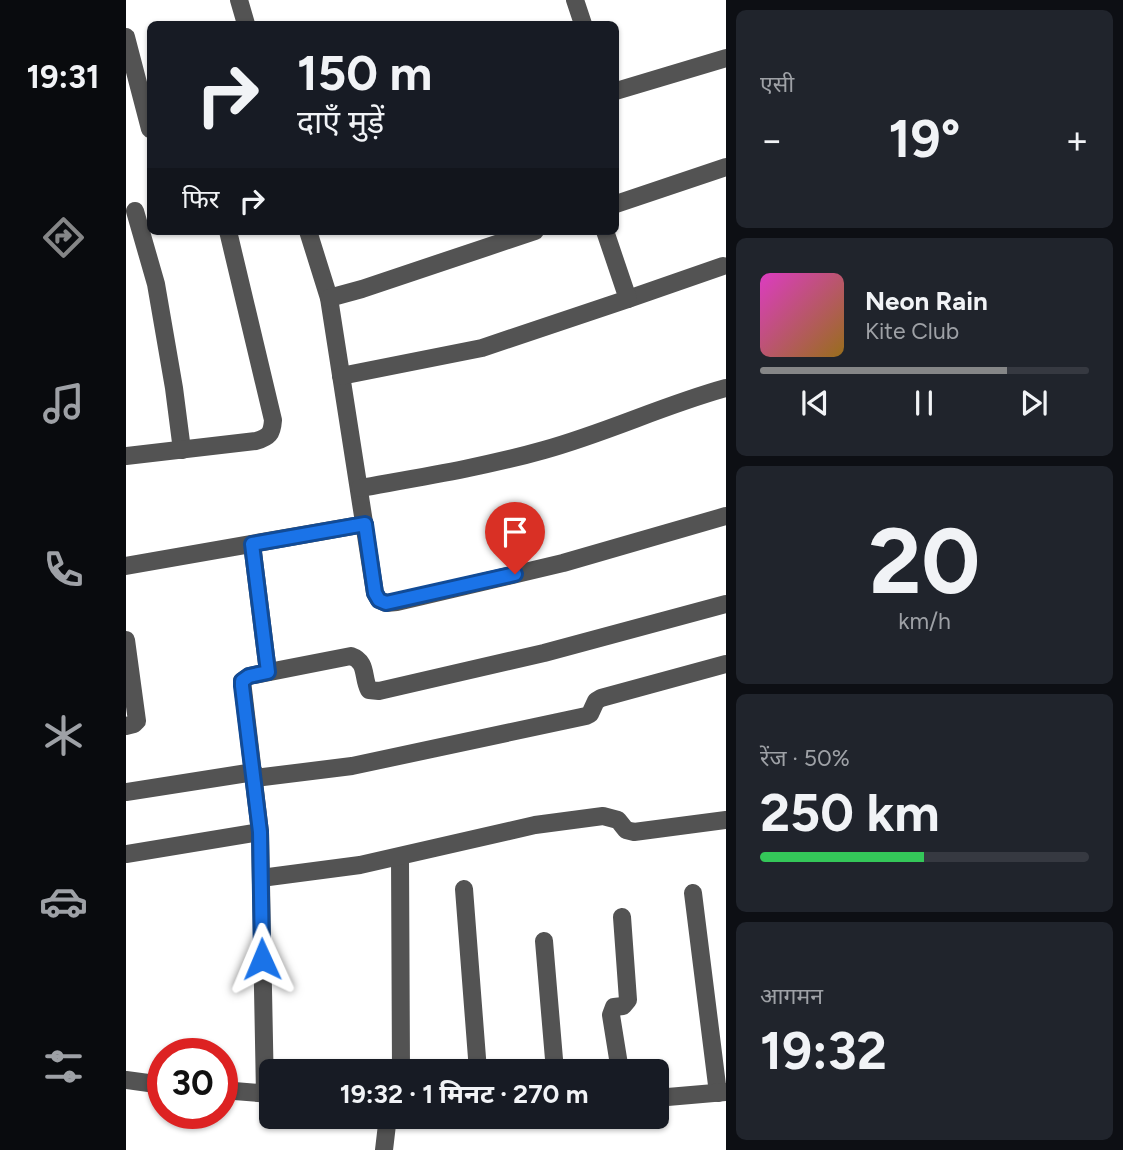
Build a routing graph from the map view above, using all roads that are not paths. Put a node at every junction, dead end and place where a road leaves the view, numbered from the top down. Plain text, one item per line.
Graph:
1 (239, 0) edge
2 (575, 0) edge
3 (245, 21) edge
4 (582, 21) edge
5 (126, 37) edge
6 (726, 58) edge
7 (619, 90) edge
8 (147, 117) edge
9 (726, 167) edge
10 (619, 203) edge
11 (137, 210) edge
12 (229, 235) edge
13 (309, 235) edge
14 (523, 235) edge
15 (606, 235) edge
16 (723, 266) dead end
17 (329, 298) junction
18 (628, 299) junction
19 (341, 376) junction
20 (726, 388) edge
21 (182, 450) junction
22 (126, 456) edge
23 (360, 488) junction
24 (726, 516) edge
25 (365, 524) junction
26 (252, 544) junction
27 (126, 566) edge
28 (726, 604) edge
29 (126, 640) edge
30 (726, 664) edge
31 (268, 672) junction
32 (126, 726) edge
33 (255, 775) junction
34 (126, 792) edge
35 (726, 820) edge
36 (260, 832) junction
37 (126, 854) edge
38 (400, 857) junction
39 (261, 878) junction
40 (464, 889) dead end
41 (693, 893) dead end
42 (622, 917) dead end
43 (544, 941) dead end
44 (267, 1059) edge
45 (401, 1059) edge
46 (477, 1059) edge
47 (554, 1059) edge
48 (618, 1059) edge
49 (126, 1080) edge
50 (147, 1082) edge
51 (238, 1091) edge
52 (259, 1093) edge
53 (722, 1093) edge
54 (669, 1097) edge
55 (386, 1129) edge
56 (384, 1150) edge

1 - 3 street
2 - 4 street
5 - 8 street
6 - 7 street
9 - 10 street
11 - 21 street
12 - 21 street
13 - 17 street
14 - 17 street
15 - 18 street
16 - 18 street
17 - 19 street
18 - 19 street
19 - 23 street
20 - 23 street
21 - 22 street
23 - 25 street
24 - 25 street
25 - 26 street
26 - 27 street
26 - 31 street
28 - 31 street
29 - 32 street
30 - 33 street
31 - 33 street
33 - 34 street
33 - 36 street
35 - 38 street
36 - 37 street
36 - 39 street
38 - 39 street
38 - 45 street
39 - 44 street
40 - 46 street
41 - 53 street
42 - 48 street
43 - 47 street
49 - 50 street
51 - 52 street
53 - 54 street
55 - 56 street

